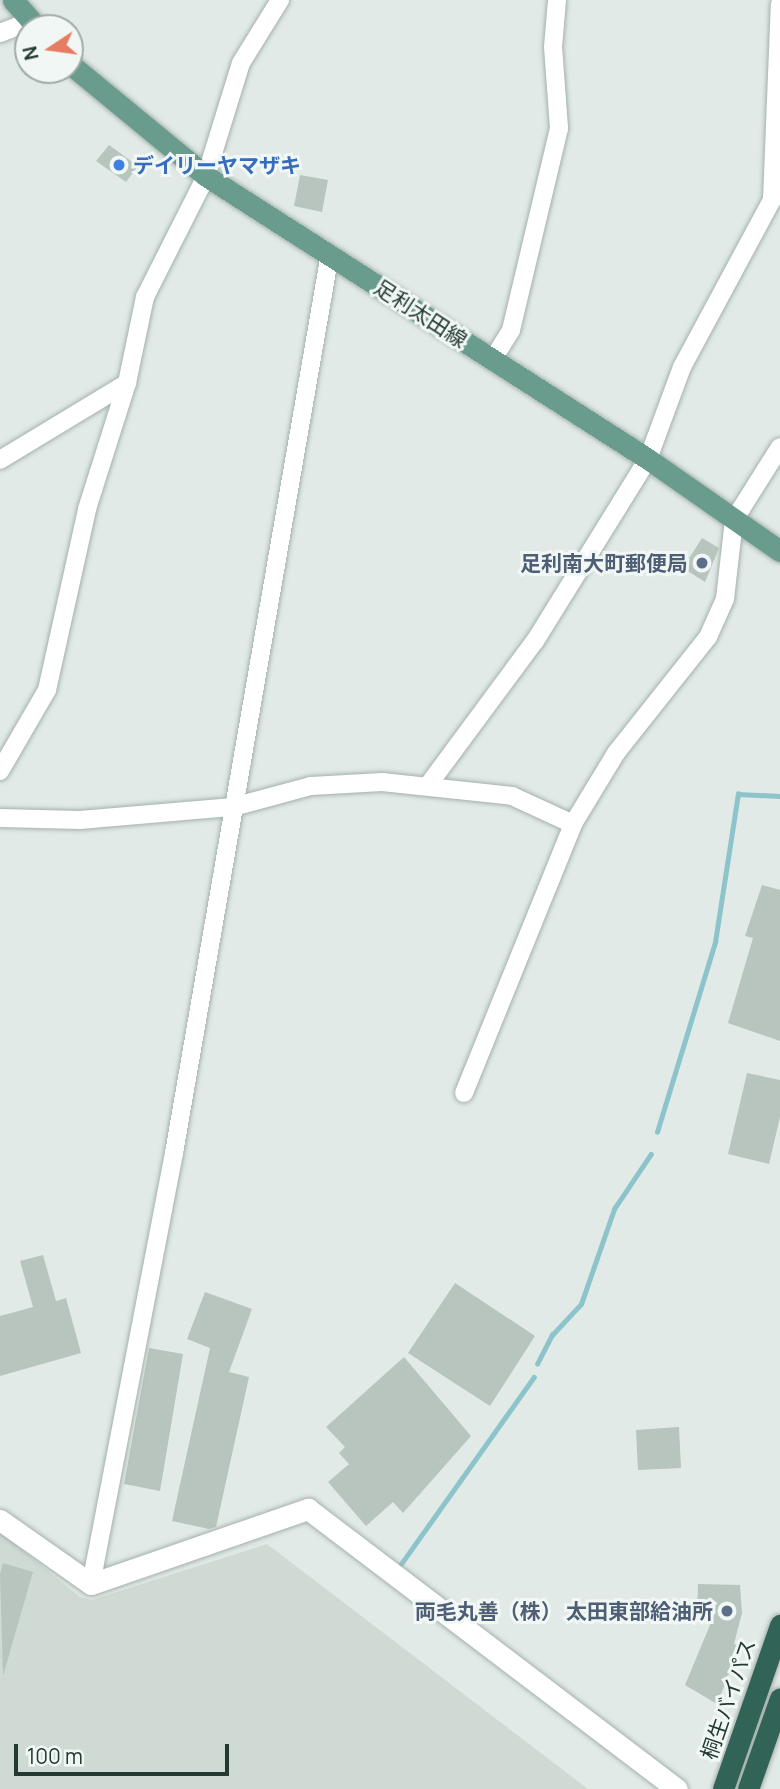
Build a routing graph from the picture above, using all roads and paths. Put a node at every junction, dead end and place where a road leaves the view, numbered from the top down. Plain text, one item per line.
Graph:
1 (13, 0) edge
2 (280, 0) edge
3 (556, 0) edge
4 (780, 4) edge
5 (25, 14) edge
6 (84, 76) edge
7 (206, 176) junction
8 (330, 254) junction
9 (492, 359) junction
10 (127, 383) junction
11 (780, 447) edge
12 (648, 459) junction
13 (0, 460) edge
14 (734, 520) junction
15 (780, 551) edge
16 (0, 771) edge
17 (429, 784) junction
18 (233, 807) junction
19 (0, 818) edge
20 (573, 824) junction
21 (464, 1093) dead end
22 (0, 1520) edge
23 (91, 1584) junction
24 (780, 1625) edge
25 (780, 1698) edge
26 (677, 1789) edge
27 (723, 1789) edge
28 (748, 1789) edge

1 - 5 main road
2 - 7 street
3 - 9 street
4 - 12 street
6 - 7 main road, 足利太田線
7 - 8 main road, 足利太田線
7 - 10 street
8 - 9 main road, 足利太田線
8 - 18 street
9 - 12 main road, 足利太田線
10 - 13 street
10 - 16 street
11 - 14 street
12 - 14 main road, 足利太田線
12 - 17 street
14 - 15 main road, 足利太田線
14 - 20 street
17 - 18 street
17 - 20 street
18 - 19 street
18 - 23 street
20 - 21 street
22 - 23 street
23 - 26 street
24 - 27 highway, 桐生バイパス
25 - 28 highway

